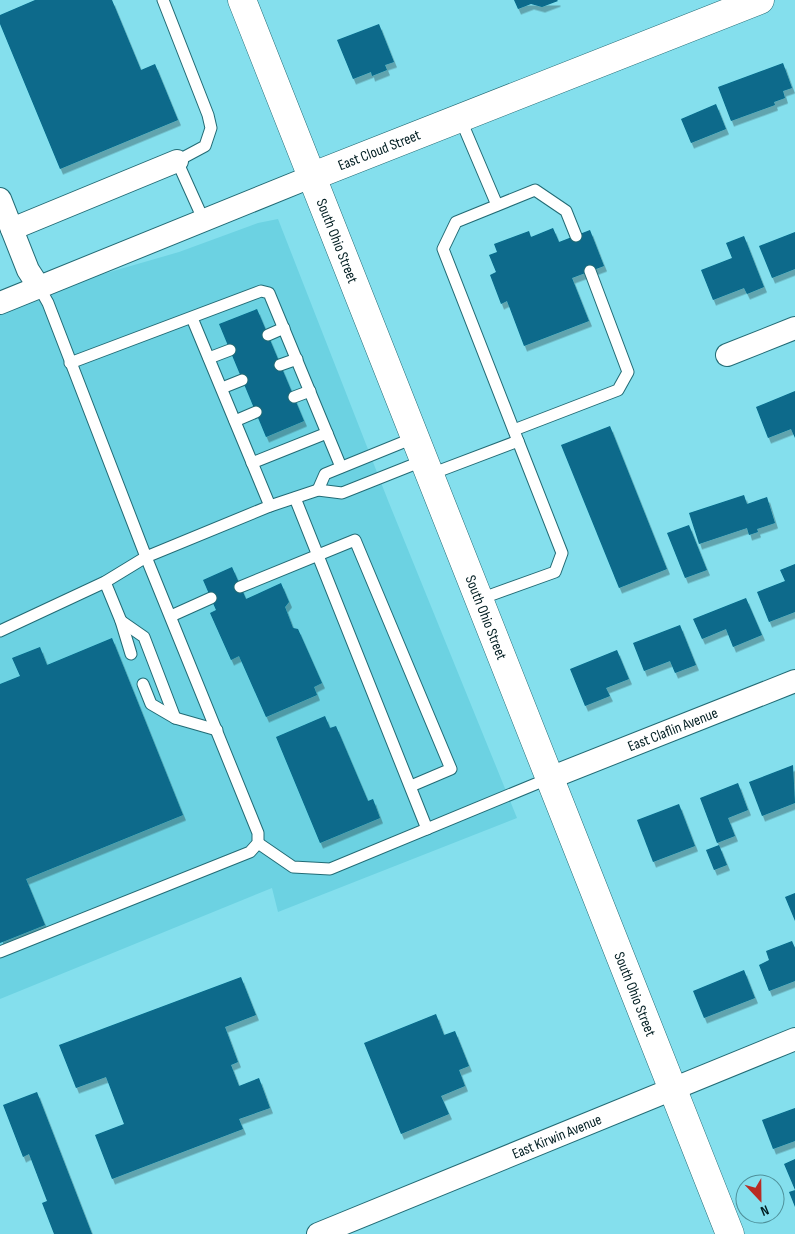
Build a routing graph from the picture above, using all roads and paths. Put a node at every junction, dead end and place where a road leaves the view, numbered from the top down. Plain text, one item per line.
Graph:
1 (163, 0) edge
2 (242, 0) edge
3 (760, 0) edge
4 (460, 118) junction
5 (177, 160) junction
6 (313, 176) junction
7 (0, 199) edge
8 (497, 205) junction
9 (204, 221) junction
10 (12, 229) junction
11 (576, 236) dead end
12 (590, 271) dead end
13 (39, 287) junction
14 (0, 303) edge
15 (192, 318) junction
16 (284, 328) junction
17 (795, 328) edge
18 (268, 335) dead end
19 (230, 350) dead end
20 (727, 355) dead end
21 (209, 358) junction
22 (297, 359) junction
23 (70, 364) junction
24 (280, 365) dead end
25 (242, 380) dead end
26 (222, 388) junction
27 (310, 391) junction
28 (294, 397) dead end
29 (256, 412) dead end
30 (235, 421) junction
31 (514, 430) junction
32 (327, 433) junction
33 (518, 441) junction
34 (424, 457) junction
35 (252, 463) junction
36 (341, 468) junction
37 (318, 490) junction
38 (295, 498) junction
39 (270, 506) junction
40 (318, 555) junction
41 (146, 557) junction
42 (105, 582) junction
43 (240, 587) dead end
44 (211, 598) dead end
45 (480, 599) junction
46 (171, 616) junction
47 (121, 621) junction
48 (0, 631) edge
49 (131, 654) dead end
50 (795, 681) edge
51 (143, 684) dead end
52 (175, 718) junction
53 (217, 730) junction
54 (550, 778) junction
55 (411, 786) junction
56 (427, 829) junction
57 (258, 844) junction
58 (0, 952) edge
59 (795, 1038) edge
60 (672, 1087) junction
61 (318, 1234) edge
62 (730, 1234) edge

1 - 5 lane
2 - 6 main road, South Ohio Street
3 - 4 main road, East Cloud Street
4 - 6 main road, East Cloud Street
4 - 8 lane
5 - 9 lane
5 - 10 street
6 - 9 street, East Cloud Street
6 - 34 main road, South Ohio Street
7 - 10 street
8 - 11 lane
8 - 31 lane
9 - 13 street, East Cloud Street
10 - 13 street
12 - 31 lane
13 - 14 street, East Cloud Street
13 - 23 lane
15 - 16 lane
15 - 21 lane
15 - 23 lane
16 - 18 lane
16 - 22 lane
17 - 20 street
19 - 21 lane
21 - 26 lane
22 - 24 lane
22 - 27 lane
23 - 41 lane
25 - 26 lane
26 - 30 lane
27 - 28 lane
27 - 32 lane
29 - 30 lane
30 - 35 lane
31 - 33 lane
32 - 35 lane
32 - 36 lane
33 - 34 lane
33 - 45 lane
34 - 36 lane
34 - 37 lane
34 - 45 main road, South Ohio Street
35 - 39 lane
36 - 37 lane
37 - 38 lane
38 - 39 lane
38 - 40 lane
39 - 41 lane
40 - 43 lane
40 - 55 lane
40 - 55 lane
41 - 42 lane
41 - 46 lane
42 - 47 lane
42 - 48 lane
44 - 46 lane
45 - 54 main road, South Ohio Street
46 - 53 lane
47 - 49 lane
47 - 52 lane
50 - 54 street, East Claflin Avenue
51 - 52 lane
52 - 53 lane
53 - 57 lane
54 - 56 lane
54 - 60 main road, South Ohio Street
55 - 56 lane
56 - 57 lane
57 - 58 lane
59 - 60 street, East Kirwin Avenue
60 - 61 street, East Kirwin Avenue
60 - 62 main road, South Ohio Street

